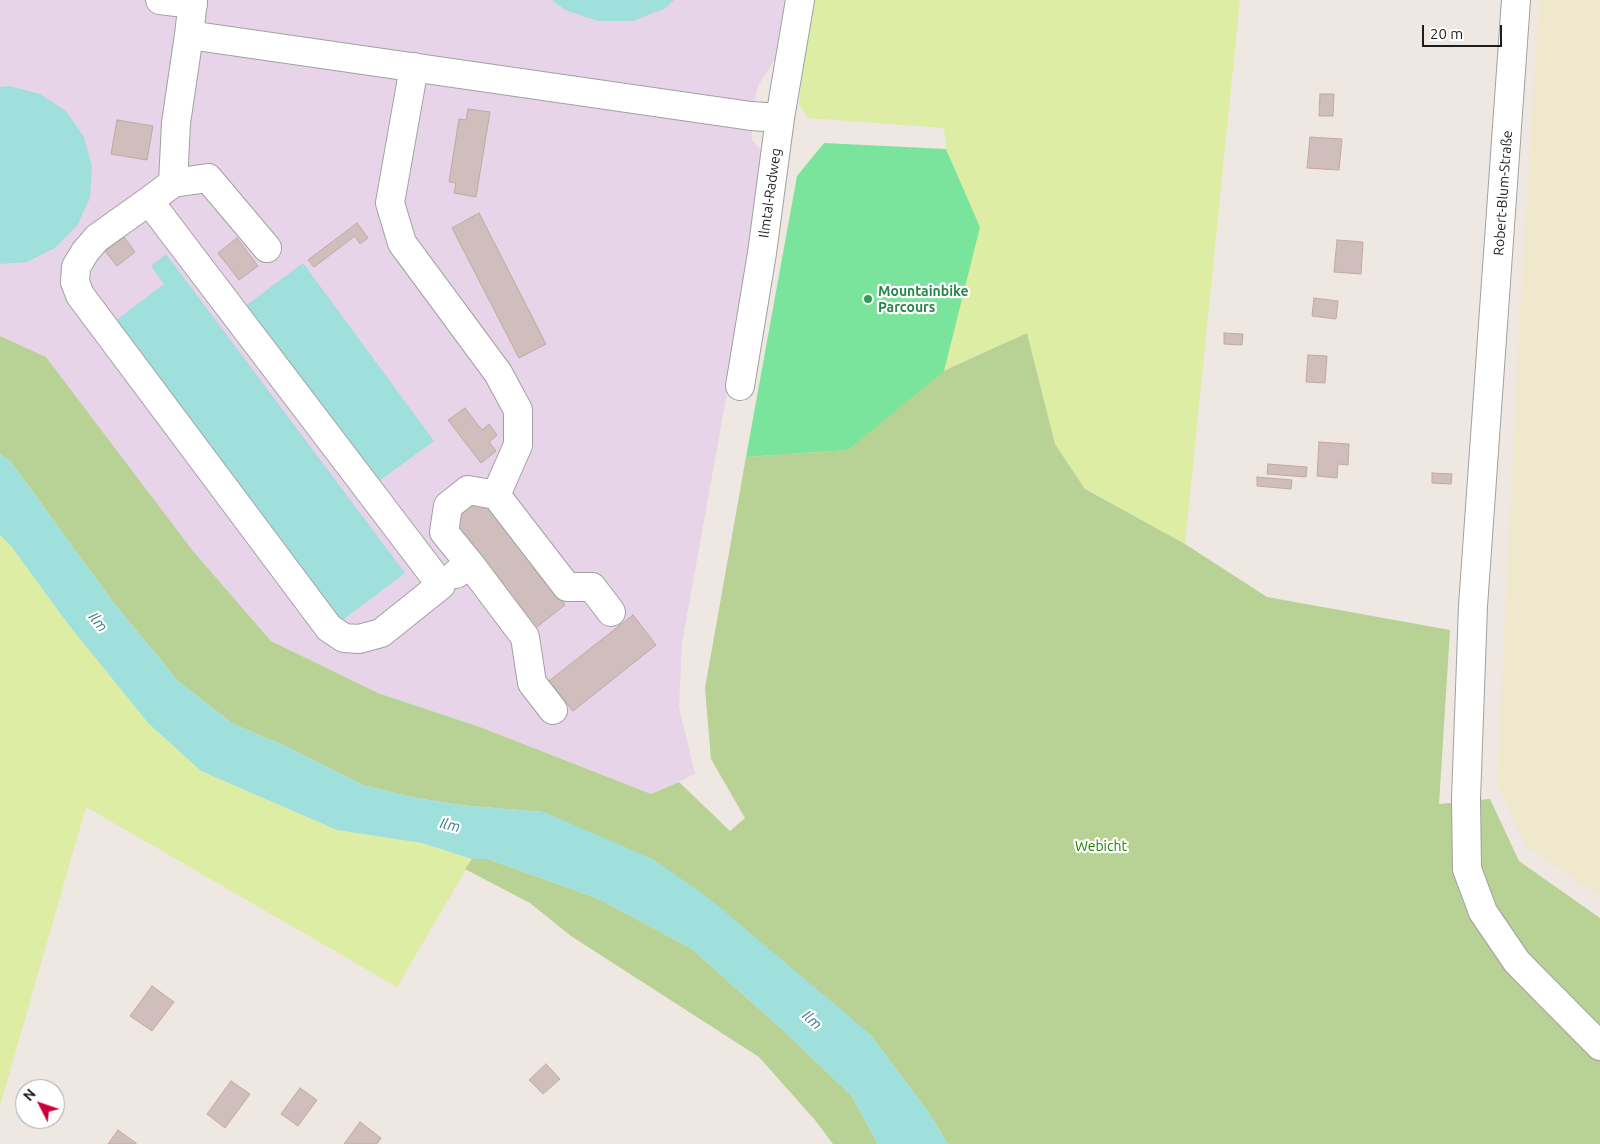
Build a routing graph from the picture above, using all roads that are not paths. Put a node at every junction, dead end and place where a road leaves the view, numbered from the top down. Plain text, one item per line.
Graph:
1 (160, 0) edge
2 (800, 0) edge
3 (1516, 0) edge
4 (193, 2) edge
5 (189, 35) junction
6 (414, 67) junction
7 (780, 118) junction
8 (172, 183) junction
9 (149, 200) junction
10 (267, 248) dead end
11 (740, 386) dead end
12 (496, 495) junction
13 (470, 564) junction
14 (441, 585) junction
15 (611, 612) dead end
16 (553, 710) dead end
17 (1600, 1046) edge

1 - 4 street
2 - 7 street, Ilmtal-Radweg
3 - 17 street, Robert-Blum-Straße
4 - 5 street
5 - 6 street
5 - 8 street
6 - 7 street
6 - 12 street
7 - 11 street, Ilmtal-Radweg
8 - 9 street
8 - 10 street
9 - 14 street
9 - 14 street
12 - 13 street
12 - 15 street
13 - 14 street
13 - 16 street

